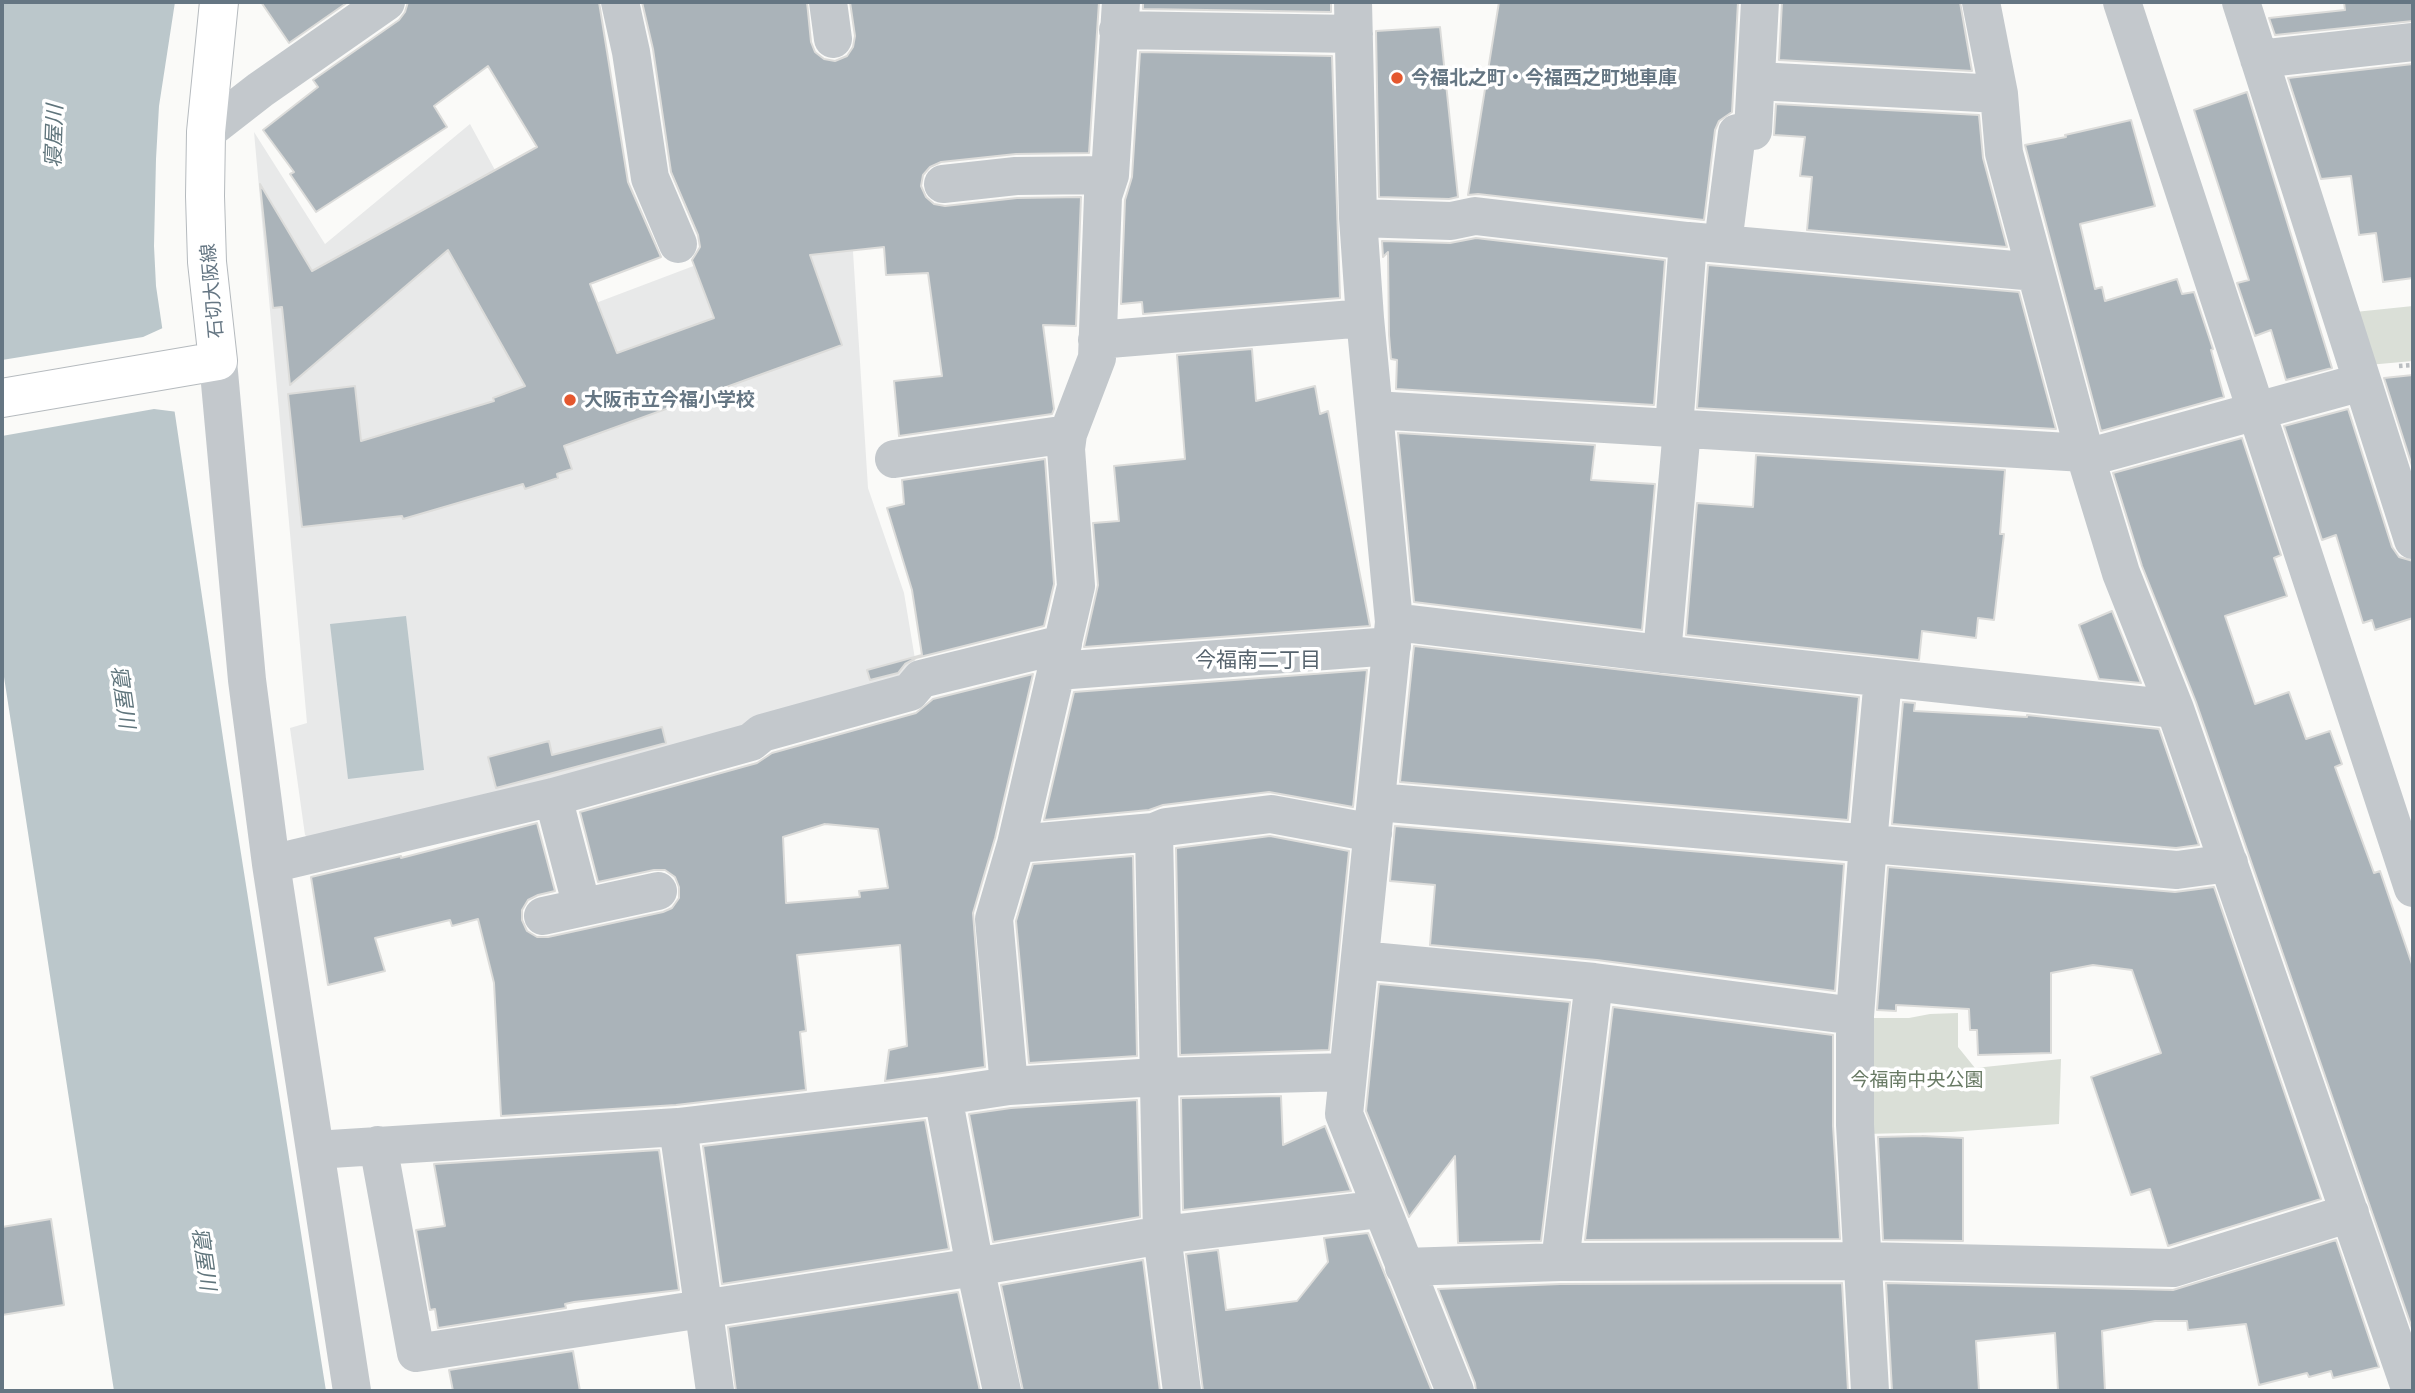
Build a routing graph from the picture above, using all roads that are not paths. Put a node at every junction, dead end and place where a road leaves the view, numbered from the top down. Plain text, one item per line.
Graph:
1 (219, 2) edge
2 (386, 2) edge
3 (620, 2) edge
4 (828, 2) edge
5 (1760, 2) edge
6 (1981, 2) edge
7 (2122, 2) edge
8 (2241, 2) edge
9 (1119, 16) edge
10 (1353, 18) edge
11 (833, 39) dead end
12 (2413, 42) edge
13 (2259, 59) junction
14 (1756, 81) junction
15 (1999, 94) junction
16 (206, 132) junction
17 (1110, 175) junction
18 (943, 184) dead end
19 (1358, 218) junction
20 (1706, 242) junction
21 (678, 244) dead end
22 (2036, 272) junction
23 (1365, 318) junction
24 (1097, 340) junction
25 (219, 361) junction
26 (2362, 382) junction
27 (2, 398) edge
28 (1374, 410) junction
29 (2256, 410) junction
30 (1678, 429) junction
31 (1068, 433) junction
32 (2085, 456) junction
33 (894, 460) dead end
34 (2413, 540) edge
35 (1393, 634) junction
36 (1662, 654) junction
37 (1060, 657) junction
38 (1884, 678) junction
39 (2175, 709) junction
40 (553, 797) junction
41 (1375, 818) junction
42 (1154, 832) junction
43 (1868, 843) junction
44 (1016, 844) junction
45 (2229, 863) junction
46 (271, 864) junction
47 (2413, 888) edge
48 (658, 891) dead end
49 (582, 907) junction
50 (543, 916) dead end
51 (1360, 960) junction
52 (1594, 982) junction
53 (1856, 1016) junction
54 (1348, 1072) junction
55 (1157, 1077) junction
56 (1009, 1086) junction
57 (943, 1096) junction
58 (678, 1127) junction
59 (378, 1145) junction
60 (315, 1150) junction
61 (1381, 1209) junction
62 (2350, 1213) junction
63 (1162, 1236) junction
64 (1863, 1261) junction
65 (1560, 1262) junction
66 (975, 1267) junction
67 (1404, 1267) junction
68 (704, 1308) junction
69 (352, 1391) edge
70 (715, 1391) edge
71 (1002, 1391) edge
72 (1182, 1391) edge
73 (1455, 1391) edge
74 (1870, 1391) edge
75 (2403, 1391) edge

1 - 16 main road, 石切大阪線
2 - 16 street
3 - 21 street
4 - 11 street
5 - 14 street
6 - 15 street
7 - 29 street
8 - 13 street
9 - 10 street
9 - 17 street
10 - 19 street
12 - 13 street
13 - 26 street
14 - 15 street
14 - 20 street
15 - 22 street
16 - 25 main road, 石切大阪線
17 - 18 street
17 - 24 street
19 - 20 street
19 - 23 street
20 - 22 street
20 - 30 street
22 - 32 street
23 - 24 street
23 - 28 street
24 - 31 street
25 - 27 main road, 石切大阪線
25 - 46 street
26 - 29 street
26 - 34 street
28 - 30 street
28 - 35 street
29 - 32 street
29 - 47 street
30 - 32 street
30 - 36 street
31 - 33 street
31 - 37 street
32 - 39 street
35 - 36 street
35 - 37 street
35 - 41 street
36 - 38 street
37 - 40 street
37 - 44 street
38 - 39 street
38 - 43 street
39 - 45 street
40 - 46 street
40 - 49 street
41 - 42 street
41 - 43 street
41 - 51 street
42 - 44 street
42 - 55 street
43 - 45 street
43 - 53 street
44 - 56 street
45 - 62 street
46 - 60 street
48 - 49 street
49 - 50 street
51 - 52 street
51 - 54 street
52 - 53 street
52 - 65 street
53 - 64 street
54 - 55 street
54 - 61 street
55 - 56 street
55 - 63 street
56 - 57 street
57 - 58 street
57 - 66 street
58 - 59 street
58 - 68 street
59 - 60 street
59 - 68 street
60 - 69 street
61 - 63 street
61 - 67 street
62 - 64 street
62 - 75 street
63 - 66 street
63 - 72 street
64 - 65 street
64 - 74 street
65 - 67 street
66 - 68 street
66 - 71 street
67 - 73 street
68 - 70 street

